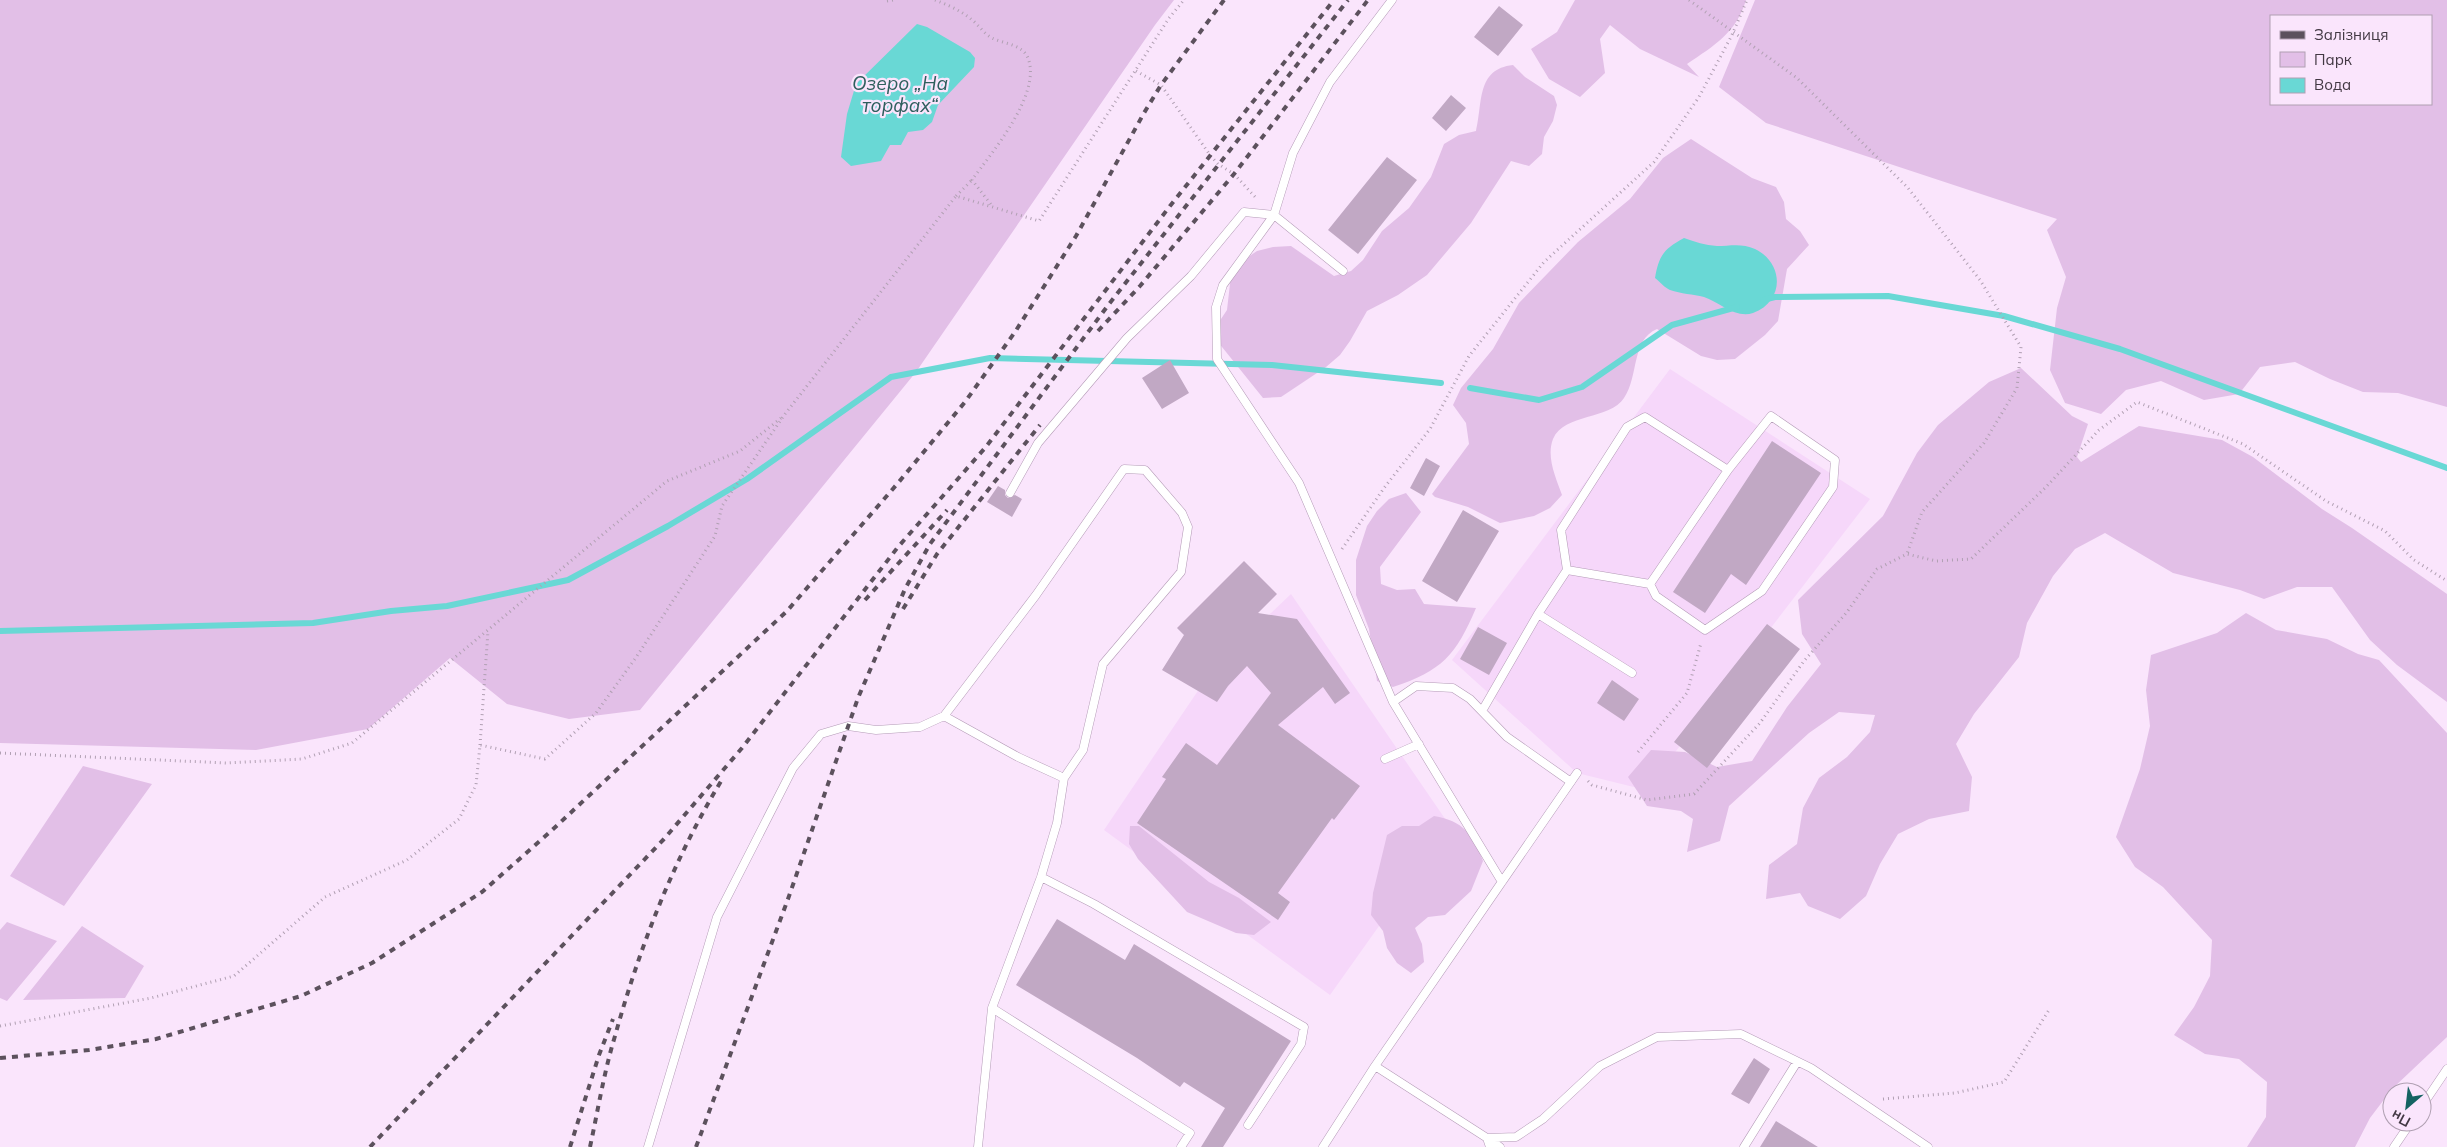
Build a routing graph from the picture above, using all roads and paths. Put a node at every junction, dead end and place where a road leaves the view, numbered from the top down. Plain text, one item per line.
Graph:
1 (894, 0) edge
2 (935, 0) edge
3 (1184, 0) edge
4 (1392, 0) edge
5 (1689, 0) edge
6 (1747, 0) edge
7 (887, 1) edge
8 (1136, 71) junction
9 (972, 180) junction
10 (956, 196) junction
11 (993, 207) junction
12 (1274, 216) junction
13 (1344, 271) dead end
14 (785, 414) junction
15 (1728, 470) junction
16 (1010, 493) dead end
17 (1907, 554) junction
18 (1334, 562) junction
19 (1567, 570) junction
20 (2447, 581) edge
21 (1650, 584) junction
22 (1538, 614) junction
23 (1705, 630) junction
24 (488, 631) junction
25 (1632, 673) dead end
26 (1393, 702) junction
27 (1482, 712) junction
28 (944, 716) junction
29 (1419, 744) junction
30 (480, 745) junction
31 (1638, 752) dead end
32 (0, 753) edge
33 (1385, 759) dead end
34 (1578, 773) joint
35 (1064, 778) junction
36 (1571, 782) junction
37 (1041, 877) junction
38 (1502, 882) junction
39 (992, 1008) junction
40 (2050, 1010) dead end
41 (0, 1026) edge
42 (1797, 1062) junction
43 (1375, 1066) junction
44 (2447, 1069) edge
45 (2432, 1091) edge
46 (1860, 1101) junction
47 (1248, 1125) dead end
48 (2404, 1132) edge
49 (1487, 1138) junction
50 (648, 1147) edge
51 (978, 1147) edge
52 (1182, 1147) edge
53 (1323, 1147) edge
54 (1490, 1147) edge
55 (1500, 1147) edge
56 (1744, 1147) edge
57 (1928, 1147) edge
58 (2394, 1147) edge

1 - 7 path
2 - 9 path
3 - 8 path
4 - 12 lane
5 - 17 path
6 - 18 path
8 - 11 path
8 - 12 path
9 - 10 path
9 - 11 path
10 - 11 path
10 - 14 path
12 - 13 lane
12 - 16 lane
12 - 18 lane
14 - 24 path
14 - 30 path
15 - 19 lane
15 - 21 lane
15 - 23 lane
17 - 20 path
17 - 34 path
18 - 26 lane
19 - 21 lane
19 - 22 lane
21 - 23 lane
22 - 25 lane
22 - 27 lane
23 - 31 path
24 - 30 path
24 - 32 path
26 - 27 lane
26 - 29 lane
27 - 36 lane
28 - 35 lane
28 - 35 lane
28 - 50 lane
29 - 33 lane
29 - 38 lane
30 - 41 path
34 - 36 lane
35 - 37 lane
36 - 38 lane
37 - 39 lane
37 - 47 lane
38 - 43 lane
39 - 51 lane
39 - 52 lane
40 - 46 path
42 - 46 lane
42 - 49 lane
42 - 56 lane
43 - 49 lane
43 - 53 lane
44 - 45 lane
46 - 57 lane
48 - 58 lane
49 - 54 lane
49 - 55 lane

